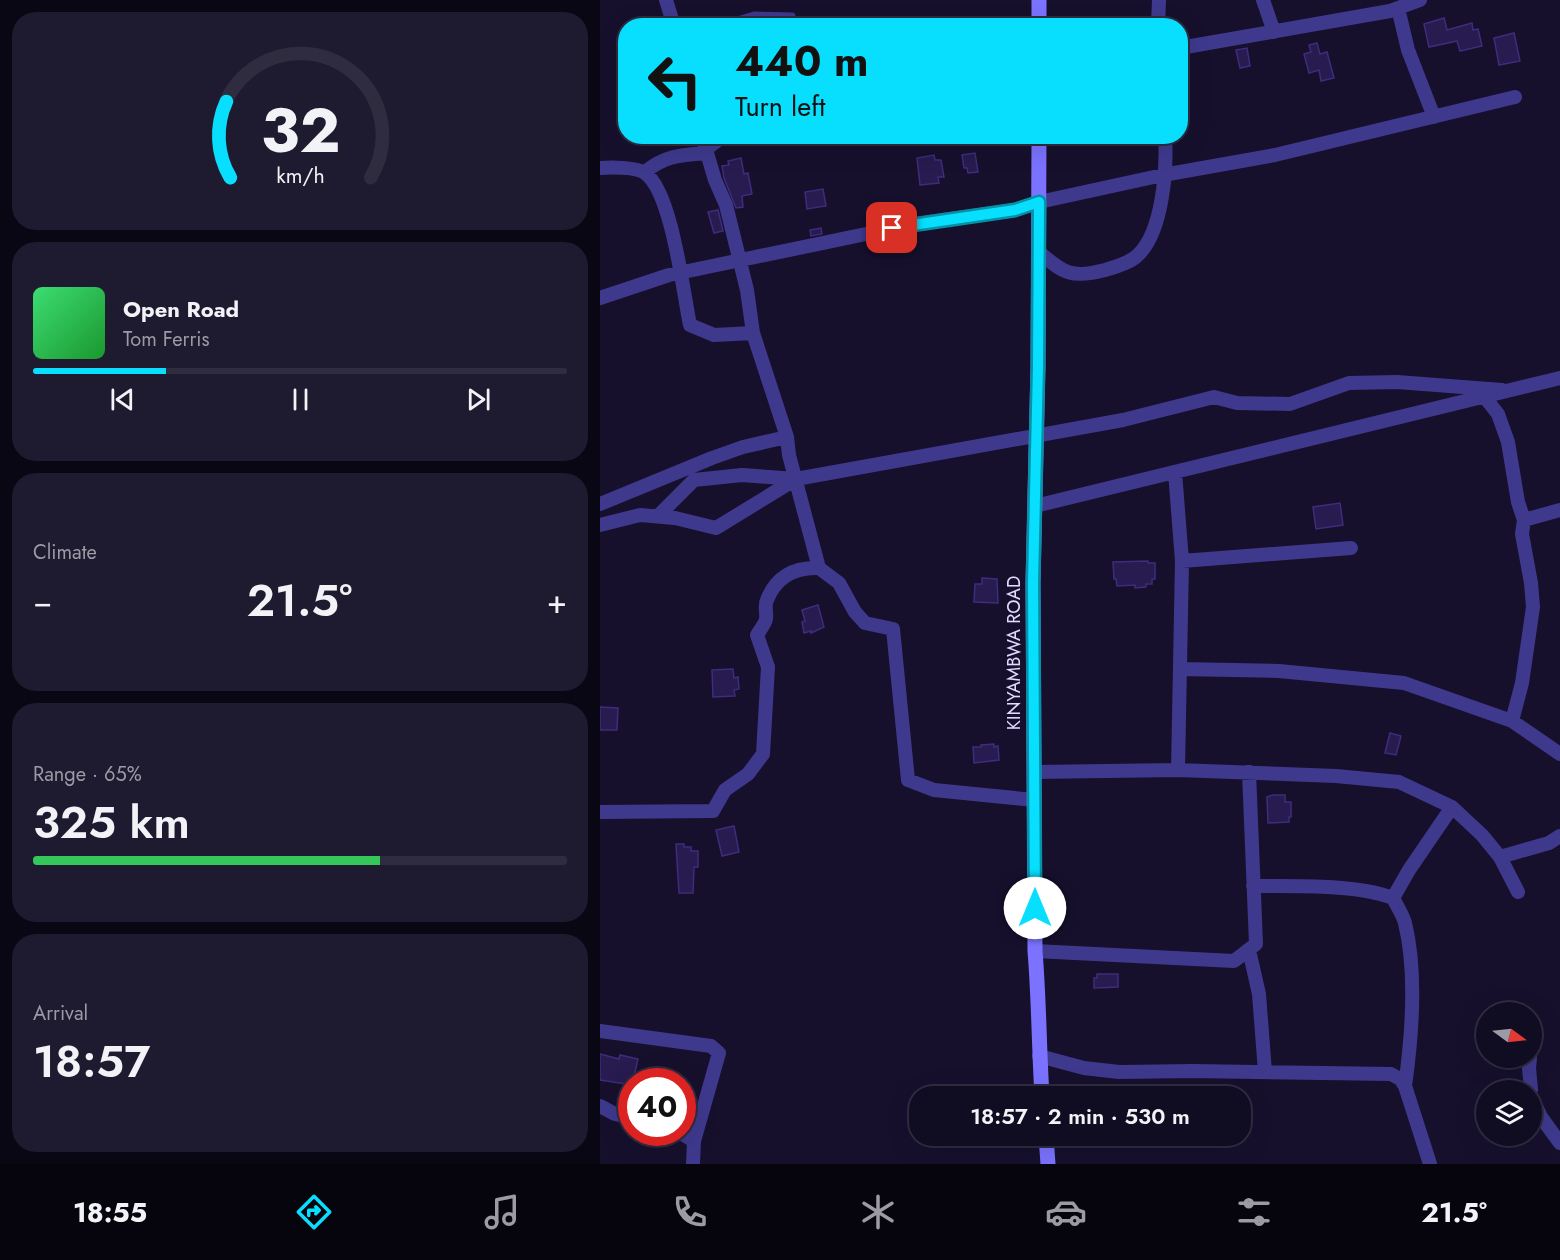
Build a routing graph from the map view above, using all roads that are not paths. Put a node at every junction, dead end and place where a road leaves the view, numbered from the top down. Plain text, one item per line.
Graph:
1 (666, 0) edge
2 (1039, 0) edge
3 (1159, 0) edge
4 (1263, 0) edge
5 (1420, 0) edge
6 (1398, 8) junction
7 (792, 15) dead end
8 (672, 18) edge
9 (744, 18) edge
10 (1039, 18) edge
11 (1158, 18) edge
12 (1274, 32) junction
13 (1188, 47) edge
14 (1515, 98) dead end
15 (1434, 117) junction
16 (704, 144) edge
17 (719, 144) edge
18 (1039, 144) edge
19 (1165, 144) edge
20 (707, 153) junction
21 (601, 166) edge
22 (645, 172) junction
23 (1163, 175) junction
24 (1039, 202) junction
25 (1039, 252) junction
26 (740, 260) junction
27 (680, 273) junction
28 (600, 298) edge
29 (753, 333) junction
30 (1560, 378) edge
31 (1502, 390) junction
32 (1483, 395) junction
33 (1037, 436) junction
34 (787, 437) junction
35 (1175, 472) junction
36 (796, 479) junction
37 (600, 504) edge
38 (1035, 506) junction
39 (1560, 510) edge
40 (658, 516) junction
41 (1524, 520) junction
42 (600, 525) edge
43 (1351, 548) dead end
44 (1182, 561) junction
45 (819, 568) junction
46 (1180, 669) junction
47 (1512, 721) junction
48 (1560, 754) edge
49 (1179, 770) junction
50 (1034, 772) junction
51 (1249, 772) junction
52 (1034, 800) junction
53 (1452, 807) junction
54 (600, 812) edge
55 (1560, 836) edge
56 (1500, 857) junction
57 (1254, 886) junction
58 (1518, 892) dead end
59 (1393, 898) junction
60 (1249, 950) junction
61 (1035, 951) junction
62 (600, 1031) edge
63 (1039, 1056) junction
64 (1265, 1072) junction
65 (1041, 1086) edge
66 (1405, 1086) junction
67 (600, 1106) edge
68 (618, 1115) edge
69 (1542, 1119) edge
70 (696, 1134) edge
71 (1560, 1143) edge
72 (694, 1146) edge
73 (1047, 1146) edge
74 (693, 1164) edge
75 (1048, 1164) edge
76 (1430, 1164) edge

1 - 8 street
2 - 10 street
3 - 11 street
4 - 12 street
5 - 6 street
6 - 12 street
6 - 15 street
7 - 9 lane
12 - 13 street
14 - 15 street
15 - 23 street
16 - 20 street
17 - 20 lane
18 - 24 street, KINYAMBWA ROAD
19 - 23 street
20 - 22 street
20 - 26 street
21 - 22 street
22 - 27 street
23 - 24 street
23 - 25 street
24 - 25 street, KINYAMBWA ROAD
24 - 26 street
25 - 33 street, KINYAMBWA ROAD
26 - 27 street
26 - 29 street
27 - 28 street
27 - 29 street
29 - 34 street
30 - 31 street
31 - 32 street
31 - 33 street
32 - 35 street
32 - 41 street
33 - 36 street
33 - 38 street, KINYAMBWA ROAD
34 - 36 street
34 - 37 street
35 - 38 street
35 - 44 street
36 - 40 street
36 - 40 street
36 - 45 street
38 - 50 street, KINYAMBWA ROAD
39 - 41 street
40 - 42 street
41 - 47 street
43 - 44 street
44 - 46 street
45 - 52 street
45 - 54 street
46 - 47 street
46 - 49 street
47 - 48 street
49 - 50 street
49 - 51 street
50 - 52 street, KINYAMBWA ROAD
51 - 53 street
51 - 57 street
52 - 61 street, KINYAMBWA ROAD
53 - 56 street
53 - 59 street
55 - 56 street
56 - 58 street
57 - 59 street
57 - 60 street
59 - 66 street
60 - 61 street
60 - 64 street
61 - 63 street, KINYAMBWA ROAD
62 - 70 street
63 - 64 street
63 - 65 street, KINYAMBWA ROAD
64 - 66 street
66 - 76 street
67 - 68 street
69 - 71 street
72 - 74 street
73 - 75 street

